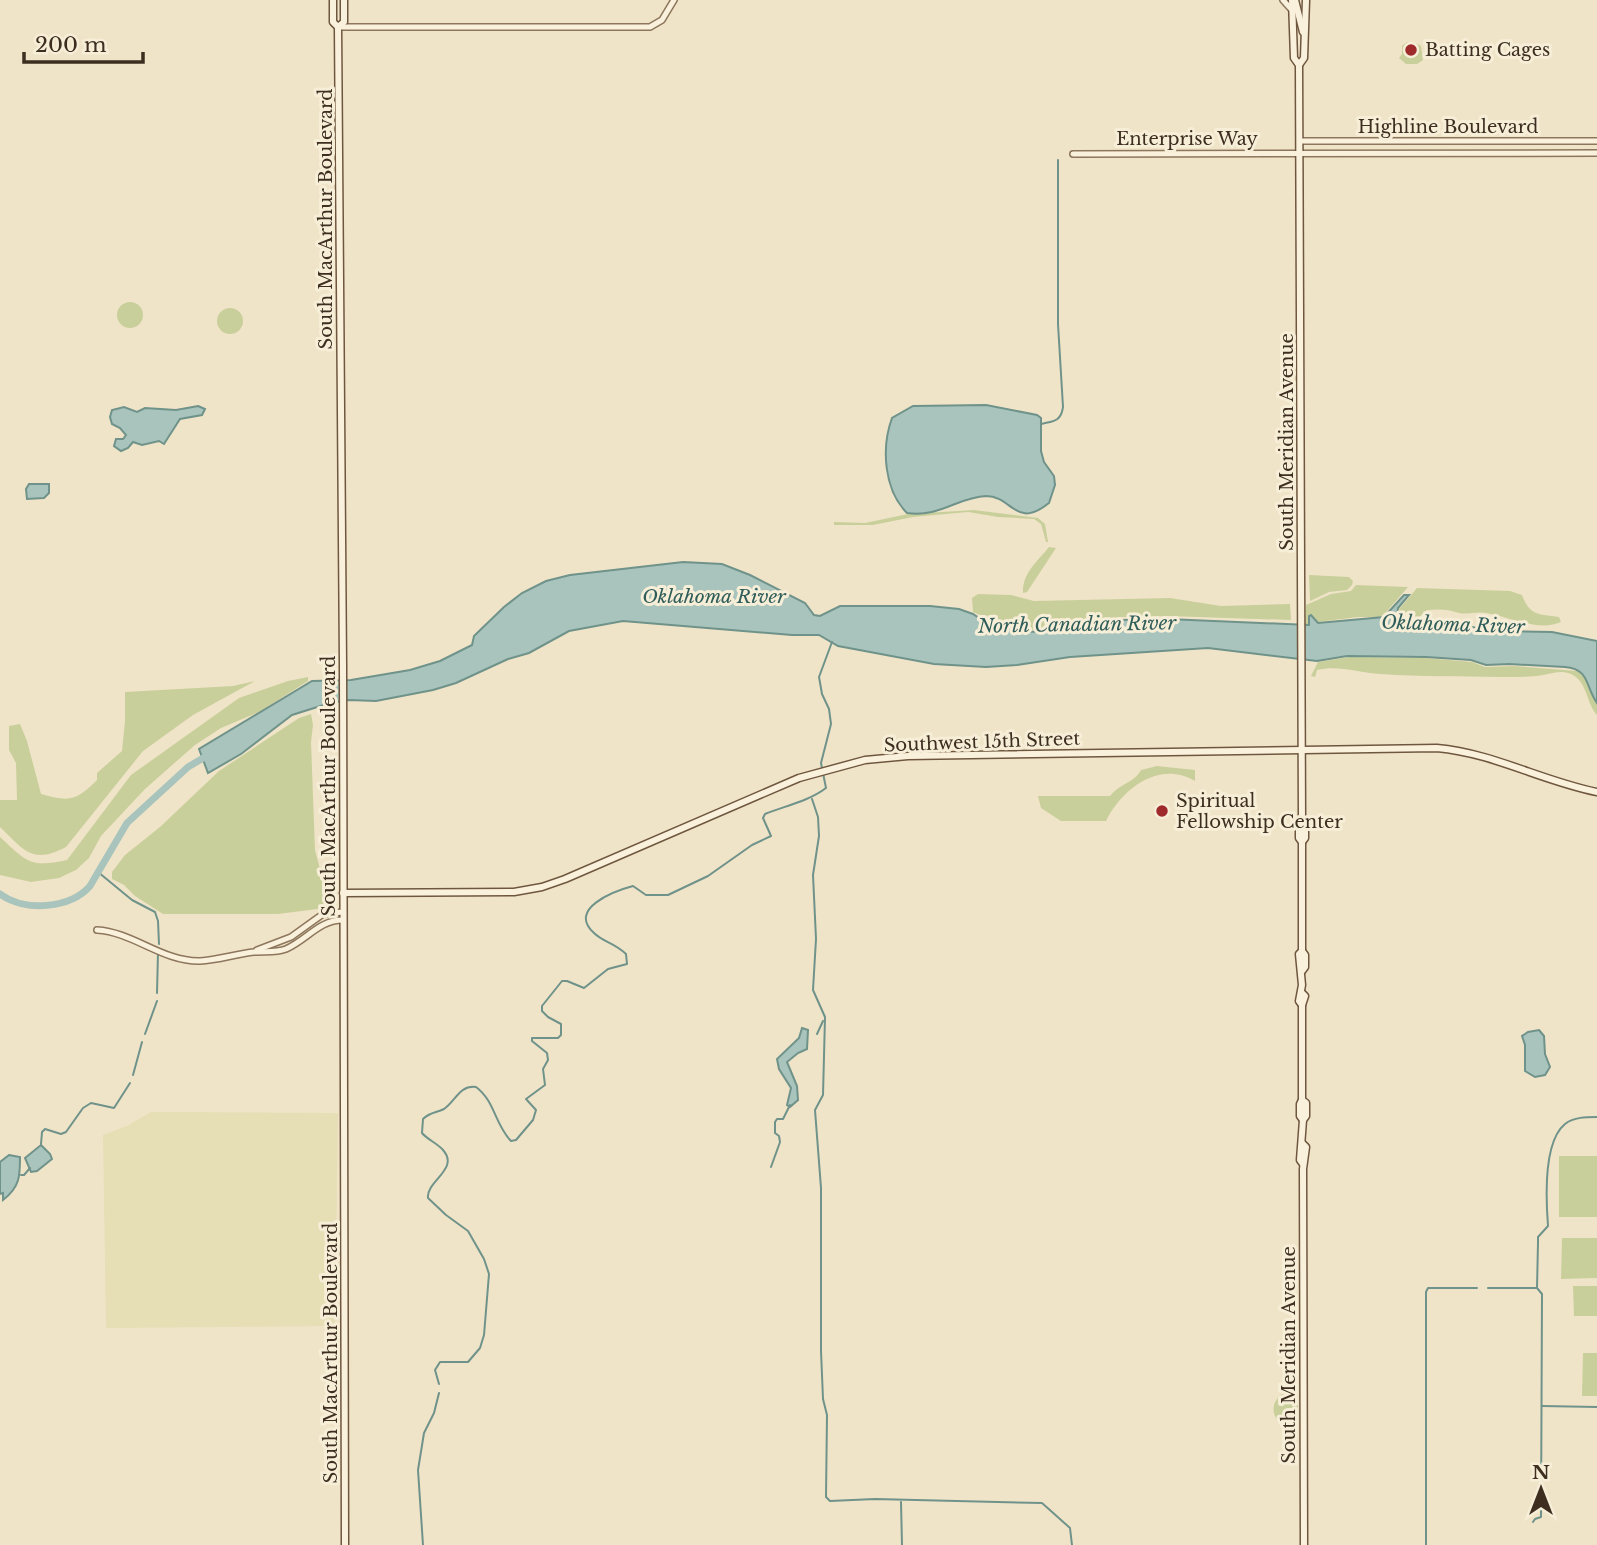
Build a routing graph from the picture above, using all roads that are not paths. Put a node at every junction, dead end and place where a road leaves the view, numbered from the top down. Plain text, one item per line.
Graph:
1 (333, 0) edge
2 (344, 0) edge
3 (674, 0) edge
4 (1283, 0) edge
5 (1294, 0) edge
6 (1306, 0) edge
7 (1292, 10) junction
8 (338, 27) junction
9 (1304, 37) junction
10 (1299, 65) junction
11 (1300, 141) junction
12 (1331, 141) junction
13 (1597, 141) edge
14 (1300, 153) junction
15 (1331, 153) junction
16 (1597, 153) edge
17 (1073, 154) dead end
18 (1301, 750) junction
19 (1597, 792) edge
20 (343, 893) junction
21 (343, 916) junction
22 (306, 925) junction
23 (97, 930) dead end
24 (311, 932) junction
25 (255, 952) junction
26 (345, 1545) edge
27 (1304, 1545) edge

1 - 8 main road, South MacArthur Boulevard
2 - 8 main road, South MacArthur Boulevard
3 - 8 street
4 - 7 street
5 - 7 main road, South Meridian Avenue
5 - 9 main road
6 - 9 main road, South Meridian Avenue
7 - 10 main road, South Meridian Avenue
8 - 20 main road, South MacArthur Boulevard
9 - 10 main road, South Meridian Avenue
10 - 11 main road, South Meridian Avenue
11 - 12 street, Highline Boulevard
11 - 14 main road, South Meridian Avenue
12 - 13 street, Highline Boulevard
12 - 15 street
14 - 15 street, Highline Boulevard
14 - 17 street, Enterprise Way
14 - 18 main road, South Meridian Avenue
15 - 16 street, Highline Boulevard
18 - 19 main road, Southwest 15th Street
18 - 20 main road, Southwest 15th Street
18 - 27 main road, South Meridian Avenue
20 - 21 main road, South MacArthur Boulevard
21 - 22 street
21 - 24 street
21 - 26 main road, South MacArthur Boulevard
22 - 24 street
22 - 25 street
23 - 25 street
24 - 25 street

